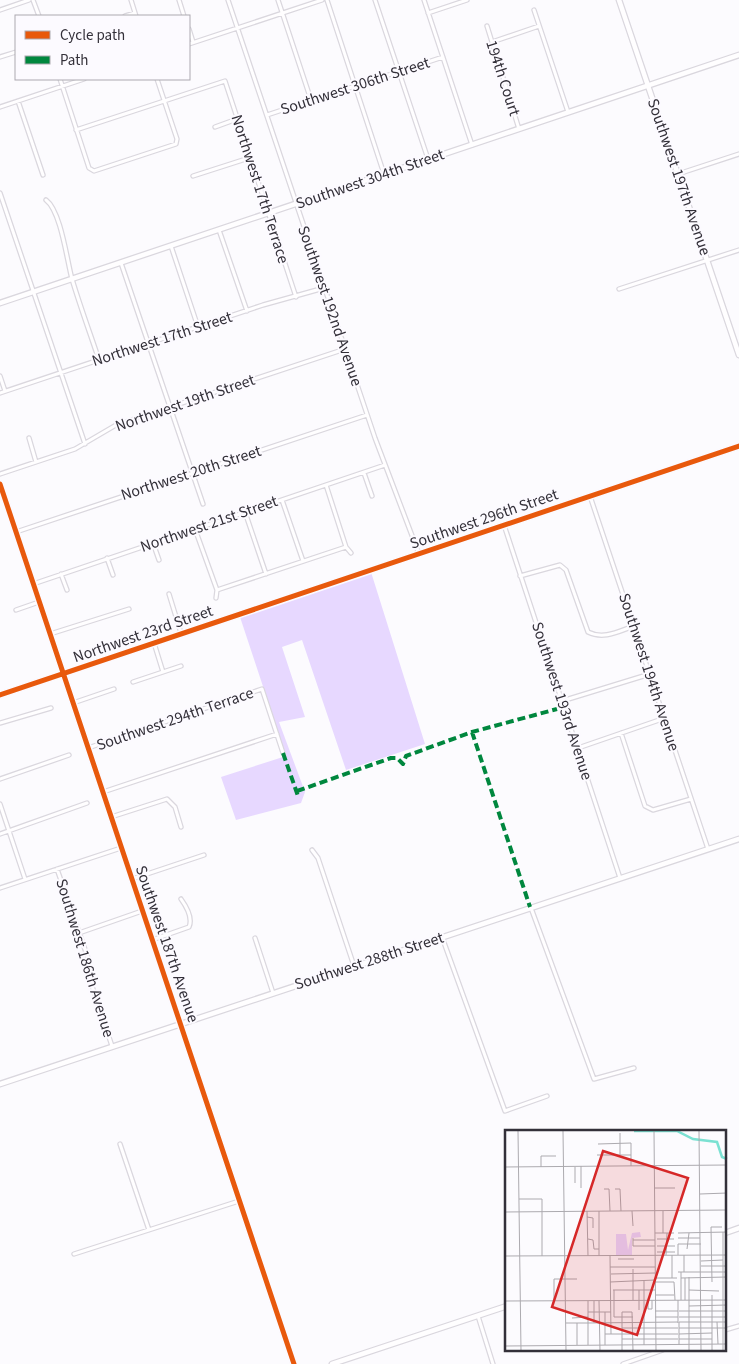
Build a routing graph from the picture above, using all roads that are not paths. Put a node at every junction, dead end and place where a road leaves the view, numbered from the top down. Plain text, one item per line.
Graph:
1 (29, 0) edge
2 (34, 0) edge
3 (131, 0) edge
4 (179, 0) edge
5 (228, 0) edge
6 (278, 0) edge
7 (322, 0) edge
8 (327, 0) edge
9 (375, 0) edge
10 (424, 0) edge
11 (467, 0) edge
12 (619, 0) edge
13 (0, 10) edge
14 (534, 10) dead end
15 (282, 13) junction
16 (428, 13) junction
17 (39, 15) edge
18 (136, 15) edge
19 (184, 15) edge
20 (487, 26) dead end
21 (539, 26) junction
22 (237, 28) junction
23 (190, 32) edge
24 (193, 42) junction
25 (492, 42) junction
26 (190, 44) edge
27 (15, 52) edge
28 (0, 57) edge
29 (444, 57) junction
30 (739, 57) edge
31 (399, 71) junction
32 (60, 80) edge
33 (81, 80) edge
34 (157, 80) edge
35 (356, 85) junction
36 (62, 86) junction
37 (648, 86) junction
38 (311, 100) junction
39 (18, 101) junction
40 (164, 101) junction
41 (0, 107) edge
42 (568, 112) junction
43 (267, 115) junction
44 (237, 119) junction
45 (215, 127) dead end
46 (519, 129) junction
47 (76, 130) junction
48 (472, 144) junction
49 (739, 154) edge
50 (249, 158) junction
51 (428, 159) junction
52 (384, 174) junction
53 (678, 174) junction
54 (44, 175) dead end
55 (193, 176) dead end
56 (0, 193) edge
57 (46, 200) dead end
58 (296, 204) junction
59 (268, 213) junction
60 (219, 230) junction
61 (170, 246) junction
62 (739, 250) edge
63 (707, 261) junction
64 (121, 263) junction
65 (72, 279) junction
66 (324, 288) junction
67 (619, 289) dead end
68 (33, 292) junction
69 (296, 297) junction
70 (0, 302) edge
71 (246, 311) junction
72 (198, 327) junction
73 (148, 344) junction
74 (345, 349) junction
75 (739, 355) edge
76 (99, 360) junction
77 (61, 372) junction
78 (0, 376) edge
79 (5, 391) junction
80 (0, 393) edge
81 (170, 407) junction
82 (367, 415) junction
83 (29, 438) dead end
84 (85, 444) junction
85 (739, 446) edge
86 (36, 462) junction
87 (386, 465) junction
88 (192, 472) junction
89 (364, 473) junction
90 (0, 474) edge
91 (0, 484) edge
92 (326, 485) junction
93 (2, 496) edge
94 (372, 496) dead end
95 (590, 496) junction
96 (282, 500) junction
97 (203, 504) dead end
98 (245, 512) junction
99 (504, 525) junction
100 (196, 529) junction
101 (16, 532) junction
102 (154, 543) junction
103 (346, 547) junction
104 (351, 553) dead end
105 (419, 554) junction
106 (108, 558) junction
107 (159, 560) dead end
108 (303, 561) junction
109 (62, 574) junction
110 (266, 574) junction
111 (113, 575) dead end
112 (520, 576) junction
113 (33, 584) junction
114 (67, 590) dead end
115 (217, 590) junction
116 (169, 594) dead end
117 (216, 598) dead end
118 (39, 602) junction
119 (129, 609) dead end
120 (16, 610) dead end
121 (237, 615) joint
122 (634, 626) junction
123 (181, 633) junction
124 (50, 634) junction
125 (154, 643) junction
126 (182, 666) dead end
127 (163, 672) junction
128 (63, 674) junction
129 (650, 674) junction
130 (133, 682) dead end
131 (114, 689) dead end
132 (0, 695) edge
133 (562, 701) junction
134 (72, 703) junction
135 (51, 708) dead end
136 (665, 718) junction
137 (0, 723) edge
138 (621, 733) junction
139 (277, 734) junction
140 (578, 748) junction
141 (88, 749) junction
142 (284, 753) dead end
143 (69, 755) dead end
144 (0, 778) edge
145 (103, 792) junction
146 (691, 799) junction
147 (87, 803) dead end
148 (0, 804) edge
149 (111, 817) junction
150 (181, 827) dead end
151 (9, 832) junction
152 (0, 834) edge
153 (739, 839) edge
154 (121, 848) junction
155 (708, 849) junction
156 (312, 850) dead end
157 (204, 855) dead end
158 (58, 869) junction
159 (620, 878) junction
160 (25, 879) junction
161 (132, 879) junction
162 (0, 888) edge
163 (180, 900) dead end
164 (530, 907) junction
165 (142, 912) junction
166 (79, 933) junction
167 (442, 936) junction
168 (255, 938) dead end
169 (152, 940) junction
170 (354, 966) junction
171 (273, 993) junction
172 (180, 1024) junction
173 (112, 1046) junction
174 (634, 1068) dead end
175 (0, 1084) edge
176 (546, 1096) dead end
177 (120, 1144) dead end
178 (239, 1201) junction
179 (739, 1228) edge
180 (149, 1230) junction
181 (726, 1233) edge
182 (74, 1254) dead end
183 (505, 1306) edge
184 (478, 1316) junction
185 (739, 1326) edge
186 (726, 1330) edge
187 (657, 1352) edge
188 (294, 1364) edge
189 (332, 1364) edge
190 (493, 1364) edge
191 (623, 1364) edge

1 - 13 street
2 - 17 street
3 - 18 street
4 - 19 street
5 - 22 street, Southwest 192nd Avenue
6 - 15 street
7 - 15 street
8 - 35 street
9 - 31 street
10 - 16 street
11 - 16 street
12 - 37 street, Southwest 197th Avenue
14 - 21 street
15 - 22 street
15 - 38 street
16 - 29 street
20 - 25 street, 194th Court
21 - 25 street
21 - 42 street
22 - 24 street
22 - 43 street, Southwest 192nd Avenue
23 - 24 street
24 - 26 street
25 - 46 street, 194th Court
27 - 28 street
29 - 31 street, Southwest 306th Street
29 - 48 street
30 - 37 street, Southwest 304th Street
31 - 35 street, Southwest 306th Street
31 - 51 street
32 - 36 street
33 - 36 street
34 - 40 street
35 - 38 street, Southwest 306th Street
35 - 52 street
36 - 39 street
36 - 47 street
37 - 42 street, Southwest 304th Street
37 - 53 street, Southwest 197th Avenue
38 - 43 street, Southwest 306th Street
39 - 41 street
39 - 54 street
40 - 44 street, Northwest 17th Terrace
40 - 47 street
40 - 47 street
42 - 46 street, Southwest 304th Street
43 - 58 street, Southwest 192nd Avenue
44 - 45 street
44 - 50 street, Northwest 17th Terrace
46 - 48 street, Southwest 304th Street
48 - 51 street, Southwest 304th Street
49 - 53 street
50 - 55 street
50 - 59 street, Northwest 17th Terrace
51 - 52 street, Southwest 304th Street
52 - 58 street, Southwest 304th Street
53 - 63 street, Southwest 197th Avenue
56 - 68 street
57 - 65 street
58 - 59 street, Southwest 304th Street
58 - 66 street, Southwest 192nd Avenue
59 - 60 street, Southwest 304th Street
59 - 69 street, Northwest 17th Terrace
60 - 61 street, Southwest 304th Street
60 - 71 street
61 - 64 street, Southwest 304th Street
61 - 72 street
62 - 63 street
63 - 67 street
63 - 75 street, Southwest 197th Avenue
64 - 65 street, Southwest 304th Street
64 - 73 street
65 - 68 street, Southwest 304th Street
65 - 76 street
66 - 69 street, Northwest 17th Street
66 - 74 street, Southwest 192nd Avenue
68 - 70 street, Southwest 304th Street
68 - 77 street
69 - 71 street, Northwest 17th Street
71 - 72 street, Northwest 17th Street
72 - 73 street, Northwest 17th Street
73 - 76 street, Northwest 17th Street
73 - 81 street
74 - 81 street, Northwest 19th Street
74 - 82 street, Southwest 192nd Avenue
76 - 77 street, Northwest 17th Street
77 - 79 street, Northwest 17th Street
77 - 84 street
78 - 79 street
79 - 80 street, Northwest 17th Street
81 - 84 street, Northwest 19th Street
81 - 88 street
82 - 87 street, Southwest 192nd Avenue
82 - 88 street, Northwest 20th Street
83 - 86 street
84 - 86 street, Northwest 19th Street
85 - 95 street, Southwest 296th Street
86 - 90 street, Northwest 19th Street
87 - 89 street, Northwest 21st Street
87 - 105 street, Southwest 192nd Avenue
88 - 97 street
88 - 101 street, Northwest 20th Street
89 - 92 street, Northwest 21st Street
89 - 94 street
91 - 93 street, Southwest 187th Avenue
92 - 96 street, Northwest 21st Street
92 - 103 street
93 - 101 street, Southwest 187th Avenue
95 - 99 street, Southwest 296th Street
95 - 122 street, Southwest 194th Avenue
96 - 98 street, Northwest 21st Street
96 - 108 street
98 - 100 street, Northwest 21st Street
98 - 110 street
99 - 105 street, Southwest 296th Street
99 - 112 street, Southwest 193rd Avenue
100 - 102 street, Northwest 21st Street
100 - 115 street
101 - 113 street, Southwest 187th Avenue
102 - 106 street, Northwest 21st Street
102 - 107 street
103 - 104 street
103 - 108 street
105 - 121 street, Southwest 296th Street
106 - 109 street, Northwest 21st Street
106 - 111 street
108 - 110 street
109 - 113 street, Northwest 21st Street
109 - 114 street
110 - 115 street
112 - 122 street
112 - 133 street, Southwest 193rd Avenue
113 - 118 street, Southwest 187th Avenue
115 - 117 street
116 - 123 street
118 - 120 street
118 - 124 street, Southwest 187th Avenue
119 - 124 street
121 - 123 street, Northwest 23rd Street
122 - 129 street, Southwest 194th Avenue
123 - 125 street, Northwest 23rd Street
124 - 128 street, Southwest 187th Avenue
125 - 127 street
125 - 128 street, Northwest 23rd Street
126 - 127 street
127 - 130 street
128 - 132 street, Northwest 23rd Street
128 - 134 street, Southwest 187th Avenue
129 - 133 street
129 - 136 street, Southwest 194th Avenue
131 - 134 street
133 - 140 street, Southwest 193rd Avenue
134 - 141 street, Southwest 187th Avenue
135 - 137 street
136 - 138 street
136 - 146 street, Southwest 194th Avenue
138 - 140 street
138 - 146 street
139 - 141 street, Southwest 294th Terrace
139 - 142 street
139 - 145 street
140 - 159 street, Southwest 193rd Avenue
141 - 145 street, Southwest 187th Avenue
143 - 144 street
145 - 149 street, Southwest 187th Avenue
146 - 155 street, Southwest 194th Avenue
147 - 151 street
148 - 151 street
149 - 150 street
149 - 154 street, Southwest 187th Avenue
151 - 152 street
151 - 160 street
153 - 155 street, Southwest 288th Street
154 - 158 street
154 - 161 street, Southwest 187th Avenue
155 - 159 street, Southwest 288th Street
156 - 170 street
157 - 161 street
158 - 160 street
158 - 166 street, Southwest 186th Avenue
159 - 164 street, Southwest 288th Street
160 - 162 street
161 - 165 street, Southwest 187th Avenue
163 - 169 street
164 - 167 street, Southwest 288th Street
164 - 174 street
165 - 166 street
165 - 169 street, Southwest 187th Avenue
166 - 173 street, Southwest 186th Avenue
167 - 170 street, Southwest 288th Street
167 - 176 street
168 - 171 street
169 - 172 street, Southwest 187th Avenue
170 - 171 street, Southwest 288th Street
171 - 172 street, Southwest 288th Street
172 - 173 street, Southwest 288th Street
172 - 178 street, Southwest 187th Avenue
173 - 175 street, Southwest 288th Street
177 - 180 street
178 - 180 street
178 - 188 street, Southwest 187th Avenue
179 - 181 street
180 - 182 street
183 - 184 street
184 - 189 street
184 - 190 street
185 - 186 street
187 - 191 street

